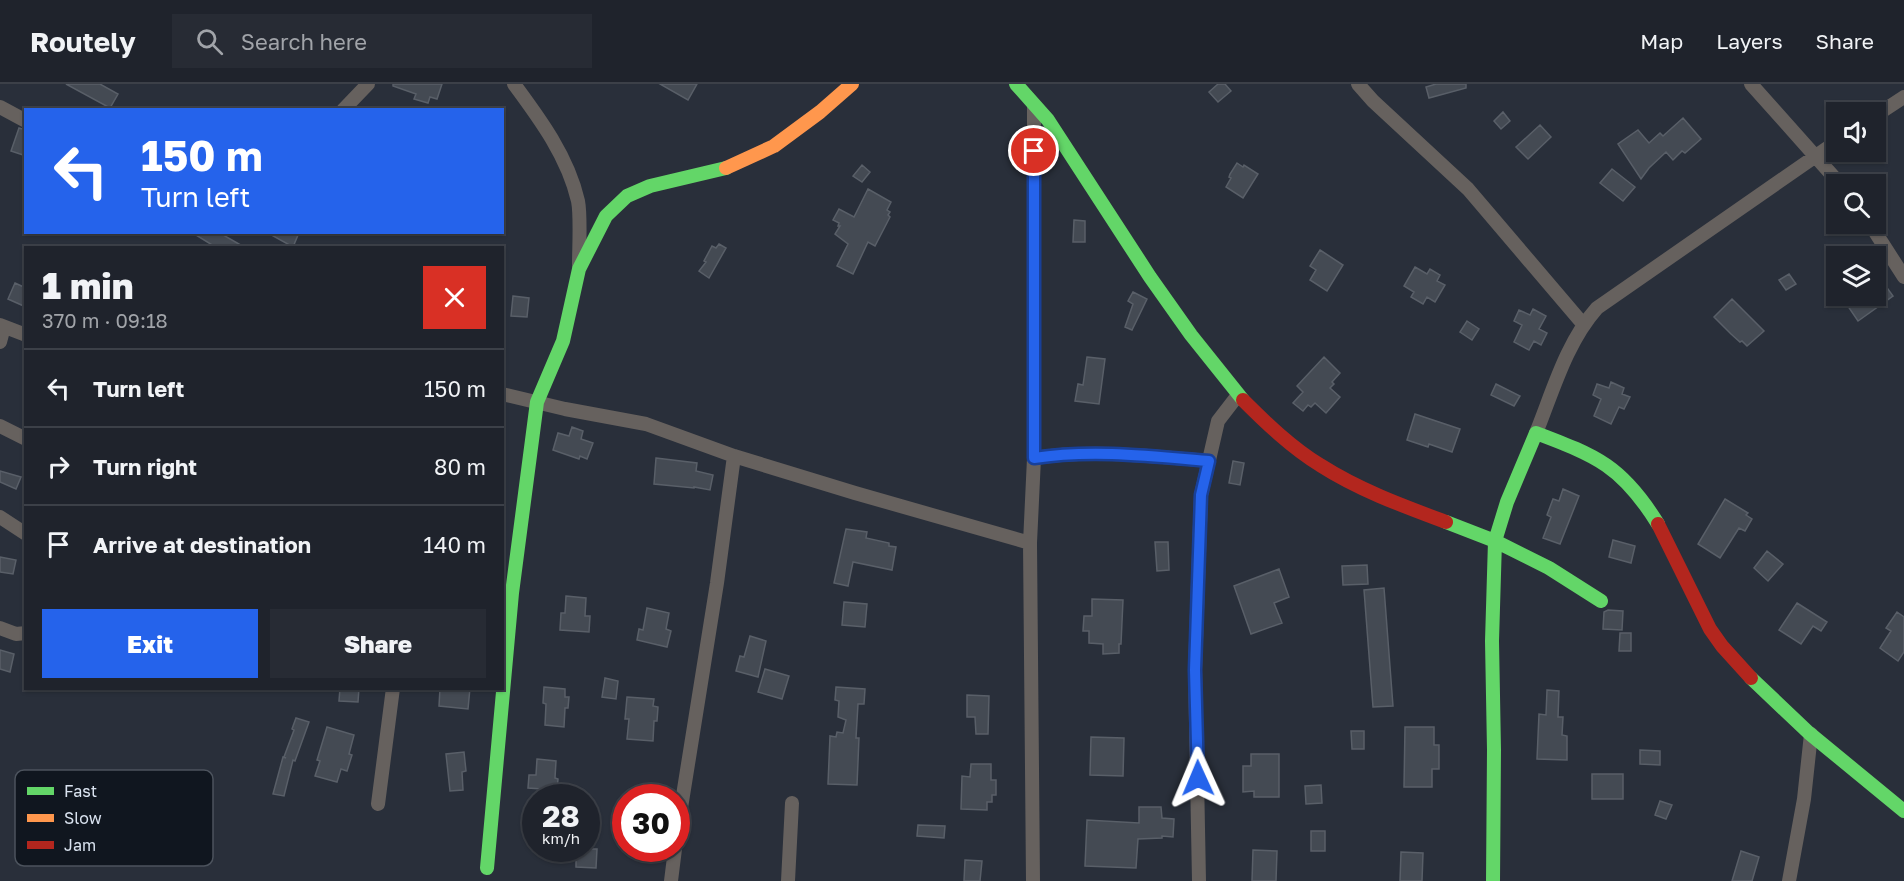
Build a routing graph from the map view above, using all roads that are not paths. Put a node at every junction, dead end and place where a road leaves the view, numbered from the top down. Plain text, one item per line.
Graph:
1 (368, 84) edge
2 (514, 84) edge
3 (852, 84) edge
4 (1016, 84) edge
5 (1358, 84) edge
6 (1751, 84) edge
7 (1904, 97) edge
8 (1034, 105) junction
9 (0, 106) edge
10 (345, 108) edge
11 (1886, 109) edge
12 (24, 120) edge
13 (1826, 149) edge
14 (1815, 156) junction
15 (1831, 174) edge
16 (1877, 234) edge
17 (579, 269) junction
18 (1904, 276) edge
19 (1583, 324) junction
20 (2, 326) edge
21 (24, 334) edge
22 (0, 342) edge
23 (504, 394) edge
24 (1238, 395) junction
25 (537, 402) junction
26 (0, 426) edge
27 (1536, 433) junction
28 (24, 438) edge
29 (734, 456) junction
30 (1034, 458) junction
31 (1209, 461) junction
32 (0, 517) edge
33 (24, 533) edge
34 (1495, 541) junction
35 (1030, 543) junction
36 (1601, 601) dead end
37 (0, 628) edge
38 (24, 633) edge
39 (504, 681) edge
40 (393, 690) edge
41 (503, 690) edge
42 (1811, 734) junction
43 (685, 784) edge
44 (792, 803) dead end
45 (378, 804) dead end
46 (1904, 811) edge
47 (673, 862) edge
48 (487, 868) dead end
49 (670, 881) edge
50 (788, 881) edge
51 (1034, 881) edge
52 (1198, 881) edge
53 (1493, 881) edge
54 (1790, 881) edge

1 - 10 street
2 - 17 street
3 - 17 street
4 - 8 street
5 - 19 street
6 - 14 street
7 - 11 street
8 - 24 street
8 - 30 street
9 - 12 street
13 - 14 street
14 - 15 street
14 - 19 street
16 - 18 street
17 - 25 street
19 - 27 street
20 - 21 street
20 - 22 street
23 - 25 street
24 - 31 street
24 - 34 street
25 - 29 street
25 - 39 street
26 - 28 street
27 - 34 street
27 - 42 street
29 - 35 street
29 - 43 street
30 - 31 street
30 - 35 street
31 - 52 street
32 - 33 street
34 - 36 street
34 - 53 street
35 - 51 street
37 - 38 street
40 - 45 street
41 - 48 street
42 - 46 street
42 - 54 street
44 - 50 street
47 - 49 street

